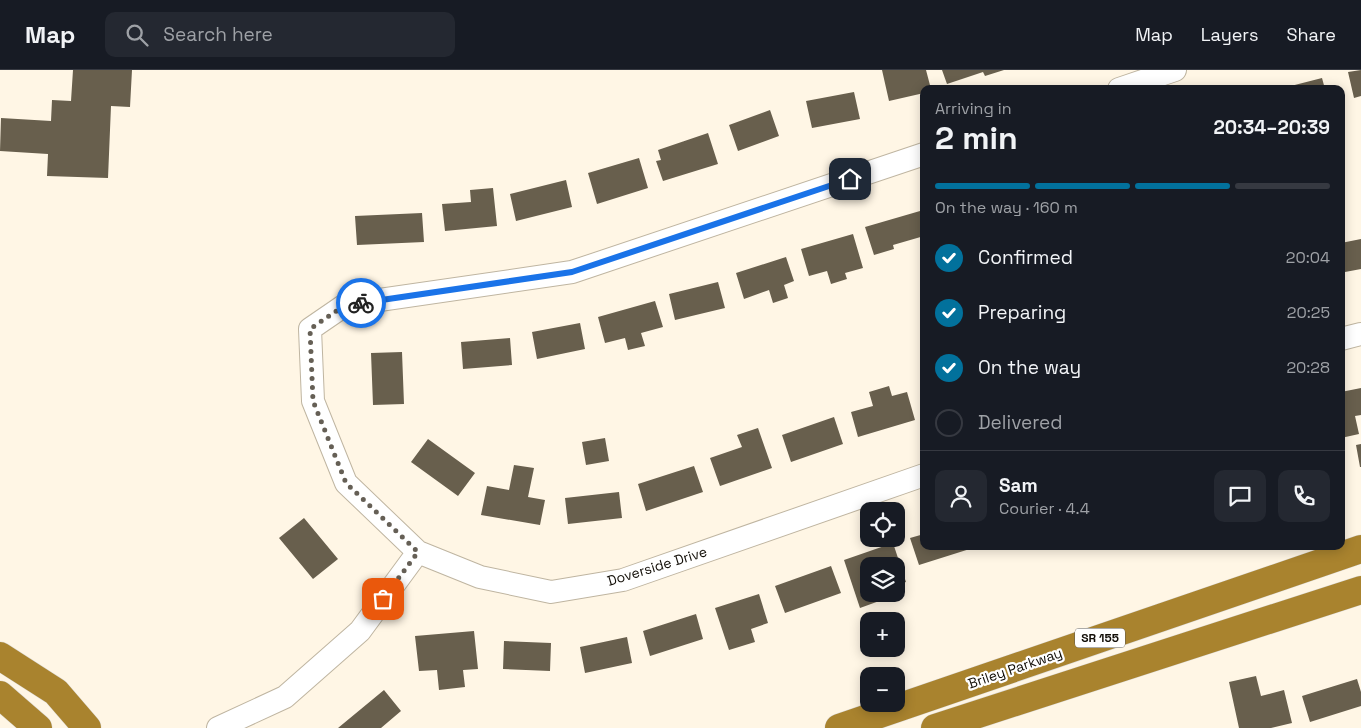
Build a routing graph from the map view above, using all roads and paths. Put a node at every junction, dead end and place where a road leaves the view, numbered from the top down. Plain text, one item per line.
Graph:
1 (1176, 70) edge
2 (1131, 85) edge
3 (920, 155) edge
4 (1361, 334) edge
5 (1345, 338) edge
6 (920, 476) edge
7 (1361, 549) edge
8 (418, 552) junction
9 (1361, 590) edge
10 (0, 656) edge
11 (0, 695) edge
12 (38, 728) edge
13 (87, 728) edge
14 (218, 728) edge
15 (839, 728) edge
16 (935, 728) edge

1 - 2 street
3 - 8 street, Doverside Drive
4 - 5 street
6 - 8 street, Doverside Drive
7 - 15 highway, Briley Parkway / SR 155
8 - 14 street
9 - 16 highway, SR 155
10 - 13 highway
11 - 12 highway

